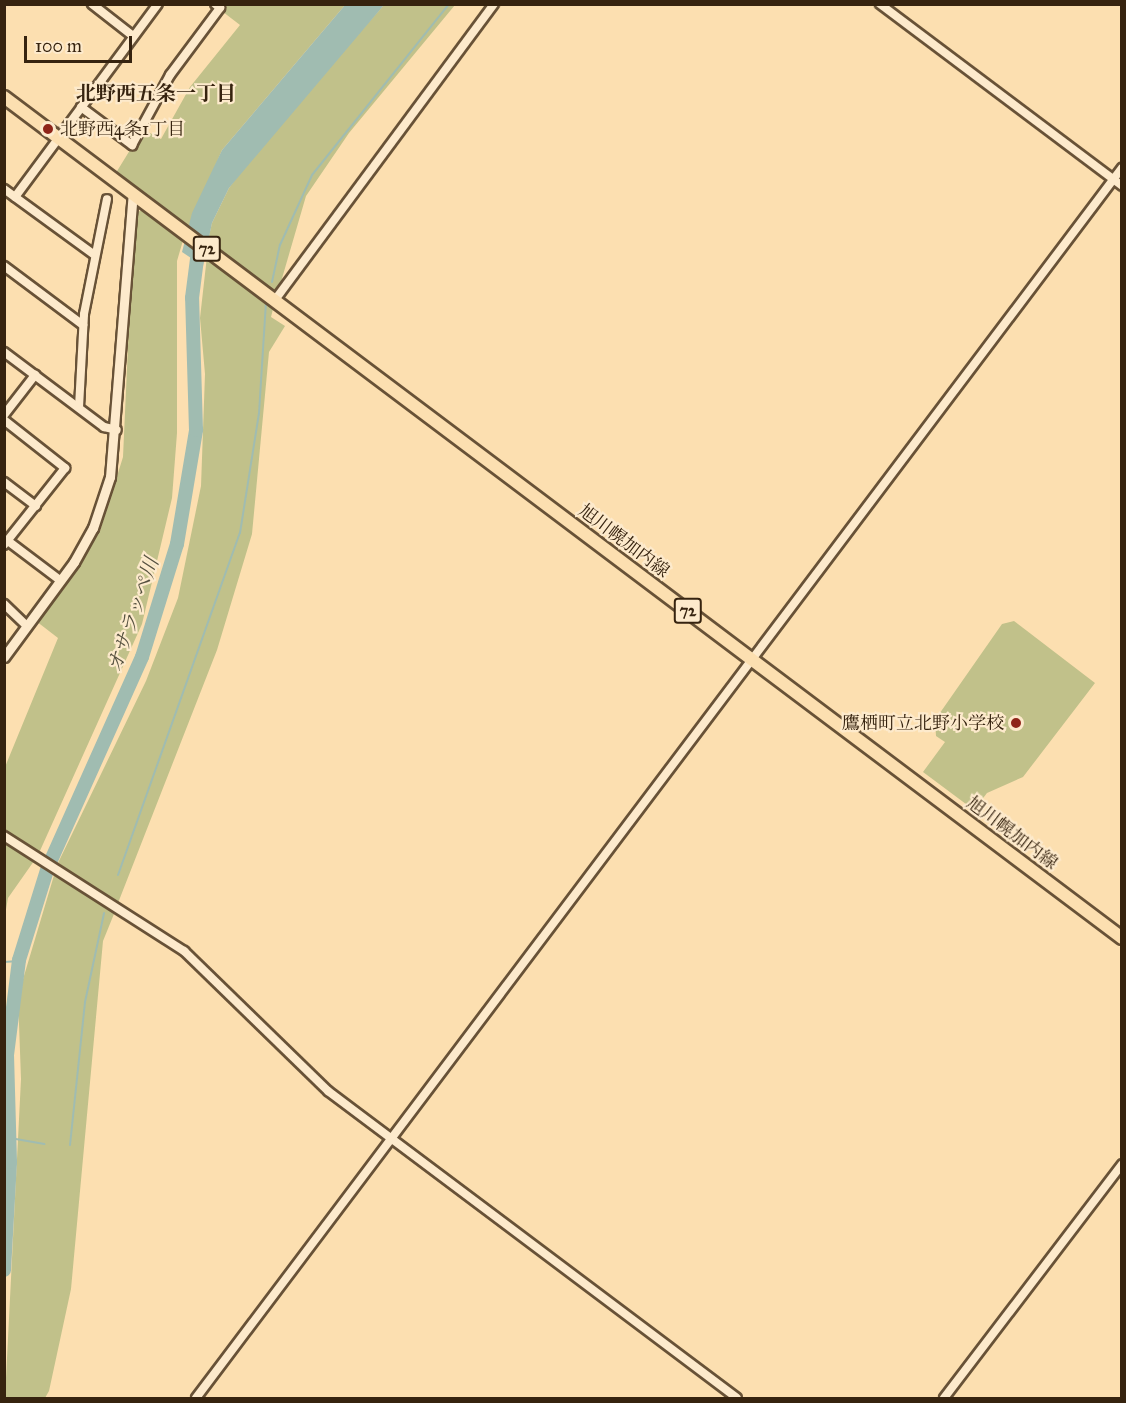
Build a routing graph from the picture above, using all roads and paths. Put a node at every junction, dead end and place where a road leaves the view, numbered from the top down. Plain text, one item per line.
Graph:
1 (158, 4) edge
2 (216, 4) edge
3 (494, 4) edge
4 (880, 4) edge
5 (92, 5) edge
6 (133, 36) junction
7 (4, 98) edge
8 (81, 106) junction
9 (58, 138) junction
10 (1122, 168) edge
11 (1113, 179) junction
12 (1122, 186) edge
13 (4, 189) edge
14 (132, 194) junction
15 (15, 197) junction
16 (106, 199) dead end
17 (93, 254) junction
18 (4, 266) edge
19 (275, 300) junction
20 (83, 325) junction
21 (4, 352) edge
22 (35, 375) junction
23 (79, 407) junction
24 (4, 415) edge
25 (4, 420) edge
26 (117, 430) junction
27 (4, 482) edge
28 (36, 506) junction
29 (6, 543) edge
30 (61, 581) junction
31 (4, 604) edge
32 (8, 615) edge
33 (27, 626) junction
34 (4, 657) edge
35 (752, 658) junction
36 (4, 837) edge
37 (1122, 938) edge
38 (392, 1139) junction
39 (1122, 1164) edge
40 (196, 1398) edge
41 (737, 1398) edge
42 (944, 1398) edge

1 - 6 street
2 - 8 street
3 - 19 street
4 - 11 street
5 - 6 street
6 - 8 street
7 - 9 main road, 72
8 - 9 street
9 - 14 main road, 72
9 - 15 street
10 - 11 street
11 - 12 street
11 - 35 street
13 - 15 street
14 - 19 main road, 旭川幌加内線 / 72
14 - 26 street
15 - 17 street
16 - 17 street
17 - 20 street
18 - 20 street
19 - 35 main road, 旭川幌加内線 / 72
20 - 23 street
21 - 22 street
22 - 23 street
22 - 24 street
23 - 26 street
25 - 28 street
26 - 30 street
27 - 28 street
28 - 29 street
29 - 30 street
30 - 33 street
31 - 32 street
32 - 33 street
33 - 34 street
35 - 37 main road, 旭川幌加内線 / 72
35 - 38 street
36 - 38 street
38 - 40 street
38 - 41 street
39 - 42 street

